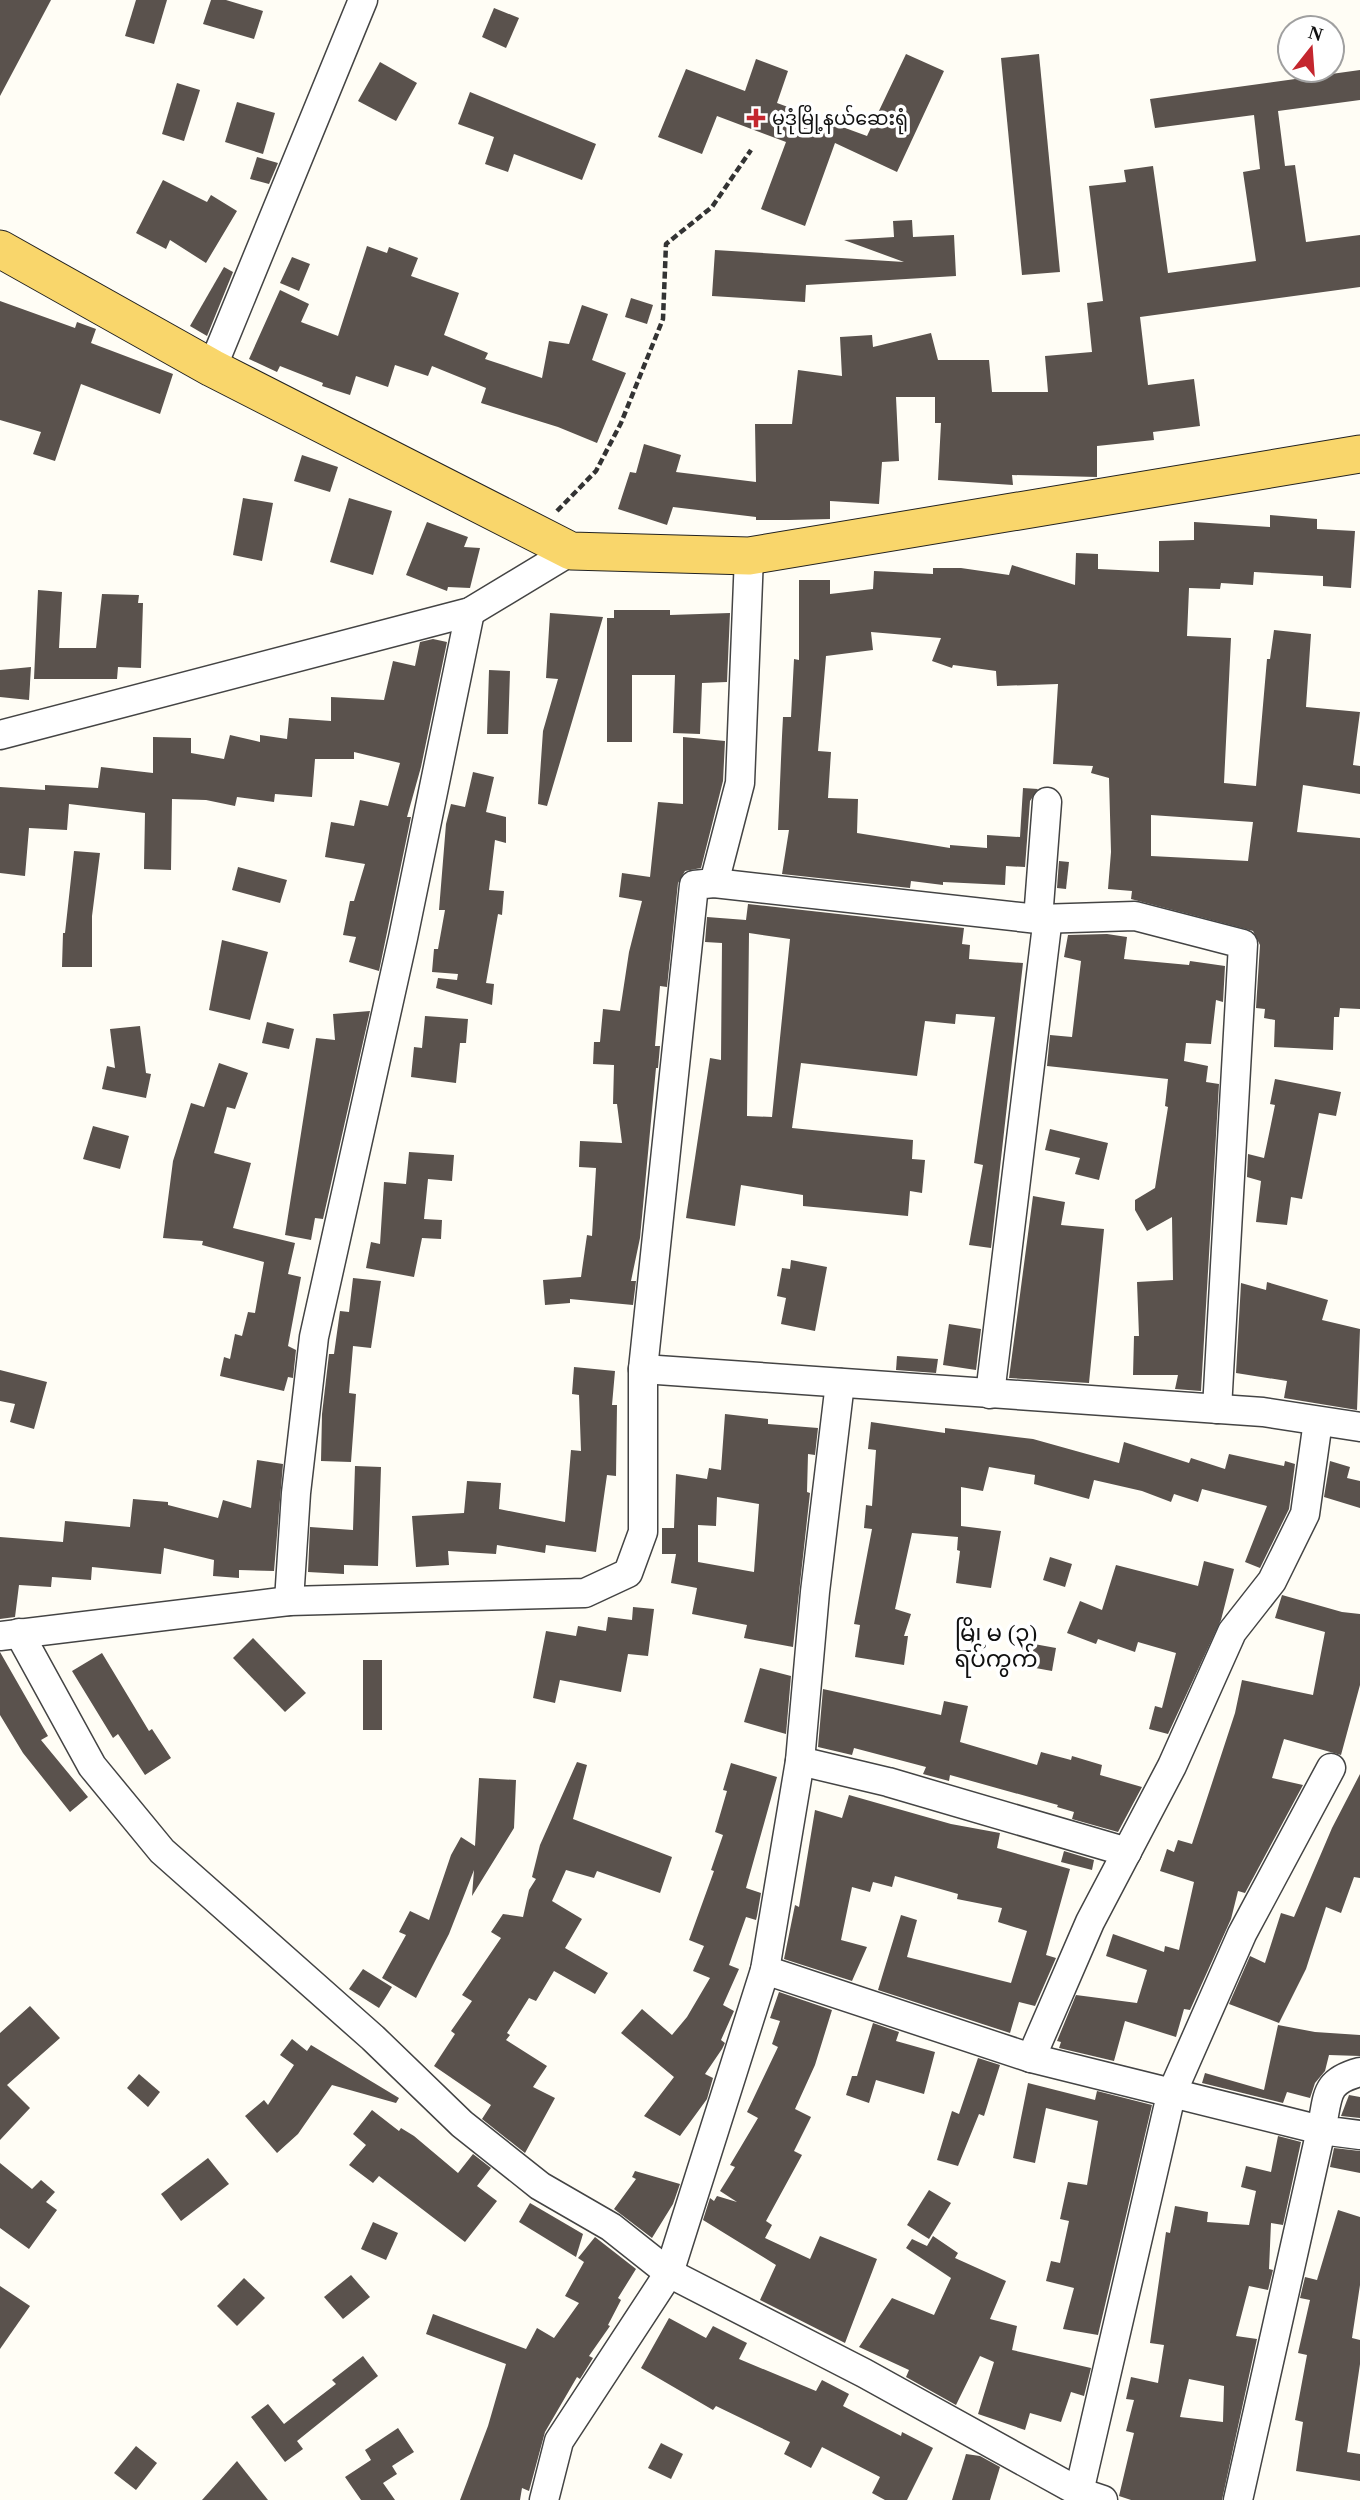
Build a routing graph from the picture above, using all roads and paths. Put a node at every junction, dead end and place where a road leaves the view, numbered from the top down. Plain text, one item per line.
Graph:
1 (363, 0) edge
2 (751, 150) dead end
3 (0, 249) edge
4 (212, 368) junction
5 (1360, 454) edge
6 (537, 533) junction
7 (571, 551) junction
8 (749, 556) junction
9 (470, 612) junction
10 (0, 734) edge
11 (1046, 802) dead end
12 (714, 884) junction
13 (1038, 919) junction
14 (643, 1369) junction
15 (840, 1383) junction
16 (990, 1394) junction
17 (1217, 1409) junction
18 (1318, 1421) junction
19 (1360, 1427) edge
20 (289, 1601) junction
21 (10, 1634) edge
22 (800, 1761) junction
23 (1331, 1768) dead end
24 (1127, 1852) junction
25 (765, 1970) junction
26 (1031, 2058) junction
27 (1360, 2072) edge
28 (1171, 2095) junction
29 (1321, 2130) junction
30 (1360, 2135) edge
31 (669, 2273) junction
32 (1091, 2496) edge
33 (544, 2500) edge
34 (1238, 2500) edge

1 - 4 street
2 - 6 path
3 - 4 main road
4 - 6 main road
5 - 8 main road
6 - 7 main road
7 - 8 main road
7 - 9 street
8 - 12 street
9 - 10 street
9 - 20 street
11 - 13 street
12 - 13 street
12 - 14 street
13 - 16 street
13 - 17 street
14 - 15 street
14 - 20 street
15 - 16 street
15 - 22 street
16 - 17 street
17 - 18 street
18 - 19 street
18 - 24 street
20 - 21 street
21 - 31 street
22 - 24 street
22 - 25 street
23 - 28 street
24 - 26 street
25 - 26 street
25 - 31 street
26 - 28 street
27 - 29 street
28 - 29 street
28 - 32 street
29 - 30 street
29 - 34 street
31 - 32 street
31 - 33 street

